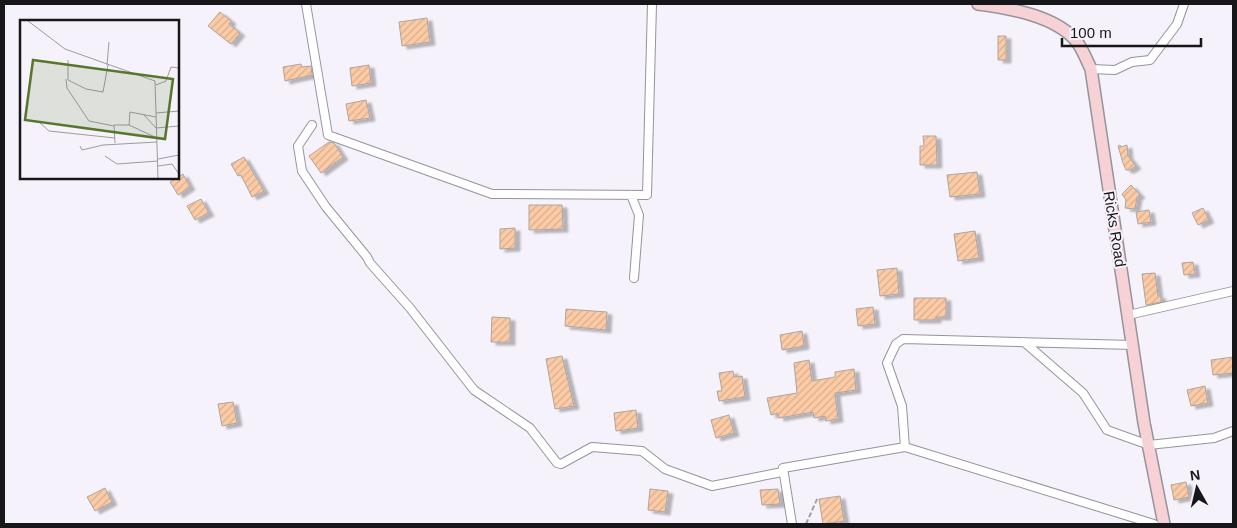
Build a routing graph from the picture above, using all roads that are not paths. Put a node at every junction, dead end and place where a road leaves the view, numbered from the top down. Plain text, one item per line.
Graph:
1 (306, 4) edge
2 (652, 4) edge
3 (978, 4) edge
4 (1184, 4) edge
5 (1091, 69) junction
6 (312, 125) dead end
7 (631, 195) junction
8 (634, 278) dead end
9 (1233, 291) edge
10 (1128, 315) junction
11 (1024, 342) junction
12 (1132, 345) junction
13 (1233, 431) edge
14 (1149, 446) junction
15 (905, 448) junction
16 (782, 472) junction
17 (792, 524) edge
18 (1154, 524) edge
19 (1164, 524) edge

1 - 7 street
2 - 7 street
3 - 5 street, Ricks Road
4 - 5 street
5 - 10 street, Ricks Road
6 - 16 street
7 - 8 street
9 - 10 street
10 - 12 street, Ricks Road
11 - 12 street
11 - 14 street
11 - 15 street
12 - 14 street, Ricks Road
13 - 14 street
14 - 19 street, Ricks Road
15 - 16 street
15 - 18 street
16 - 17 street

